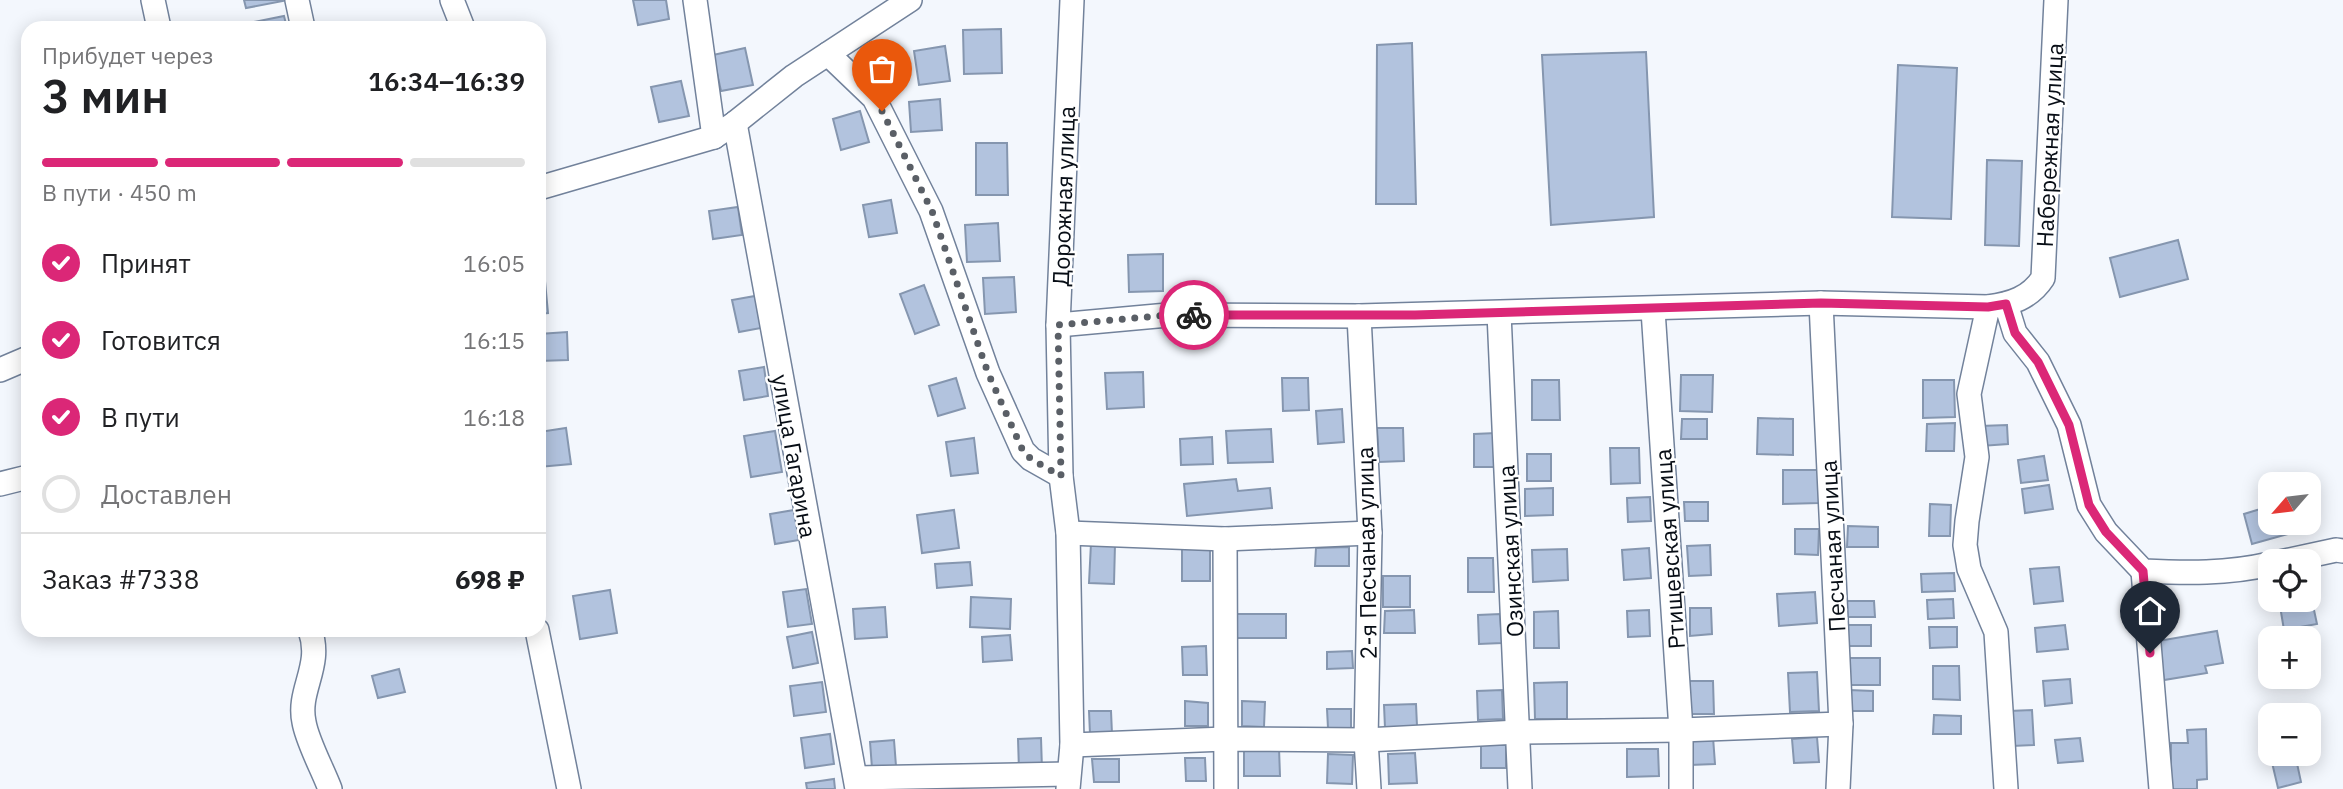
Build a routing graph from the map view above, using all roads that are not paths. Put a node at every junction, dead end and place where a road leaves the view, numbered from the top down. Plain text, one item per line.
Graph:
1 (153, 0) edge
2 (297, 0) edge
3 (452, 0) edge
4 (695, 0) edge
5 (910, 0) edge
6 (1072, 0) edge
7 (2056, 0) edge
8 (158, 21) edge
9 (302, 21) edge
10 (460, 21) edge
11 (828, 54) junction
12 (736, 123) junction
13 (714, 137) junction
14 (546, 186) edge
15 (1821, 303) junction
16 (1997, 306) junction
17 (1653, 310) junction
18 (1499, 313) junction
19 (1359, 316) junction
20 (1058, 325) junction
21 (21, 361) edge
22 (0, 370) edge
23 (1061, 476) junction
24 (21, 479) edge
25 (0, 484) edge
26 (1068, 533) junction
27 (1370, 533) junction
28 (1225, 539) junction
29 (2343, 551) edge
30 (2321, 553) edge
31 (2258, 566) edge
32 (2143, 571) junction
33 (312, 637) edge
34 (538, 637) edge
35 (1841, 724) junction
36 (1681, 730) junction
37 (1518, 732) junction
38 (1225, 739) junction
39 (1366, 740) junction
40 (1072, 745) junction
41 (1068, 782) edge
42 (856, 784) edge
43 (330, 789) edge
44 (569, 789) edge
45 (1226, 789) edge
46 (1369, 789) edge
47 (1520, 789) edge
48 (1681, 789) edge
49 (1838, 789) edge
50 (2007, 789) edge
51 (2161, 789) edge

1 - 8 street
2 - 9 street
3 - 10 street
4 - 13 street
5 - 11 street
6 - 20 street, Дорожная улица
7 - 16 street, Набережная улица
11 - 12 street
11 - 23 street
12 - 13 street
12 - 42 street, улица Гагарина
13 - 14 street
15 - 16 street
15 - 17 street
15 - 35 street, Песчаная улица
16 - 32 street
16 - 50 street
17 - 18 street
17 - 36 street, Ртищевская улица
18 - 19 street
18 - 37 street, Озинская улица
19 - 20 street
19 - 27 street, 2-я Песчаная улица
20 - 23 street, Дорожная улица
21 - 22 street
23 - 26 street, Дорожная улица
24 - 25 street
26 - 28 street
26 - 40 street, Дорожная улица
27 - 28 street
27 - 39 street, 2-я Песчаная улица
28 - 38 street
29 - 30 street
31 - 32 street
32 - 51 street
33 - 43 street
34 - 44 street
35 - 36 street
35 - 49 street, Песчаная улица
36 - 37 street
36 - 48 street, Ртищевская улица
37 - 39 street
37 - 47 street, Озинская улица
38 - 39 street
38 - 40 street
38 - 45 street
39 - 46 street, 2-я Песчаная улица
40 - 41 street, Дорожная улица
41 - 42 street

